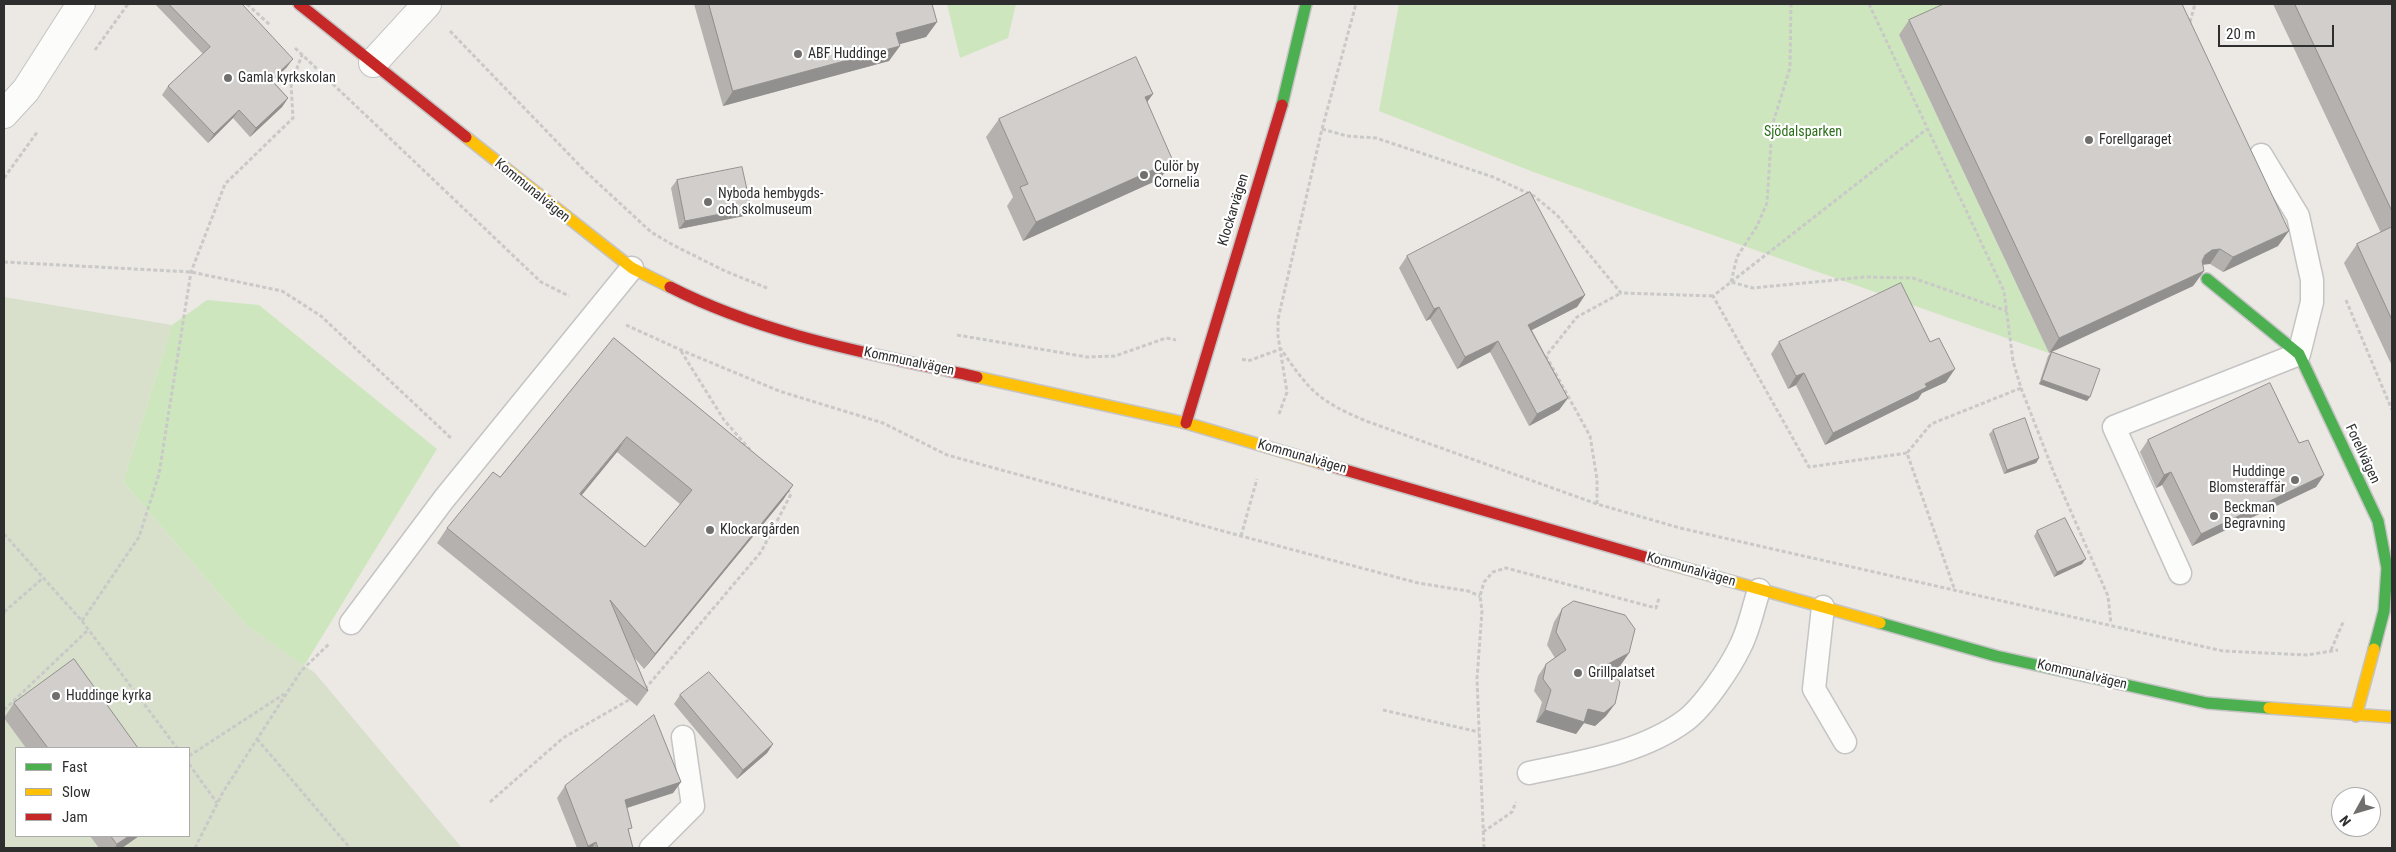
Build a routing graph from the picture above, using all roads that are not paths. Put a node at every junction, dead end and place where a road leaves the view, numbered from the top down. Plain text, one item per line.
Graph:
1 (81, 4) edge
2 (299, 4) edge
3 (1306, 4) edge
4 (424, 7) edge
5 (373, 63) junction
6 (4, 114) edge
7 (2261, 155) dead end
8 (632, 268) junction
9 (2207, 279) edge
10 (2299, 354) junction
11 (1186, 423) junction
12 (2180, 573) dead end
13 (1759, 590) junction
14 (1822, 607) junction
15 (351, 623) road end
16 (2356, 716) junction
17 (2392, 717) edge
18 (682, 737) dead end
19 (1845, 742) dead end
20 (1529, 773) road end
21 (650, 848) edge

1 - 6 street
2 - 5 street, Kommunalvägen
3 - 11 street, Klockarvägen
4 - 5 street
5 - 8 street, Kommunalvägen
7 - 10 lane
8 - 11 street, Kommunalvägen
8 - 15 lane
9 - 10 street
10 - 12 lane
10 - 16 street, Forellvägen
11 - 13 street, Kommunalvägen
13 - 14 street, Kommunalvägen
13 - 20 lane
14 - 16 street, Kommunalvägen
14 - 19 lane
16 - 17 street, Kommunalvägen
18 - 21 lane

